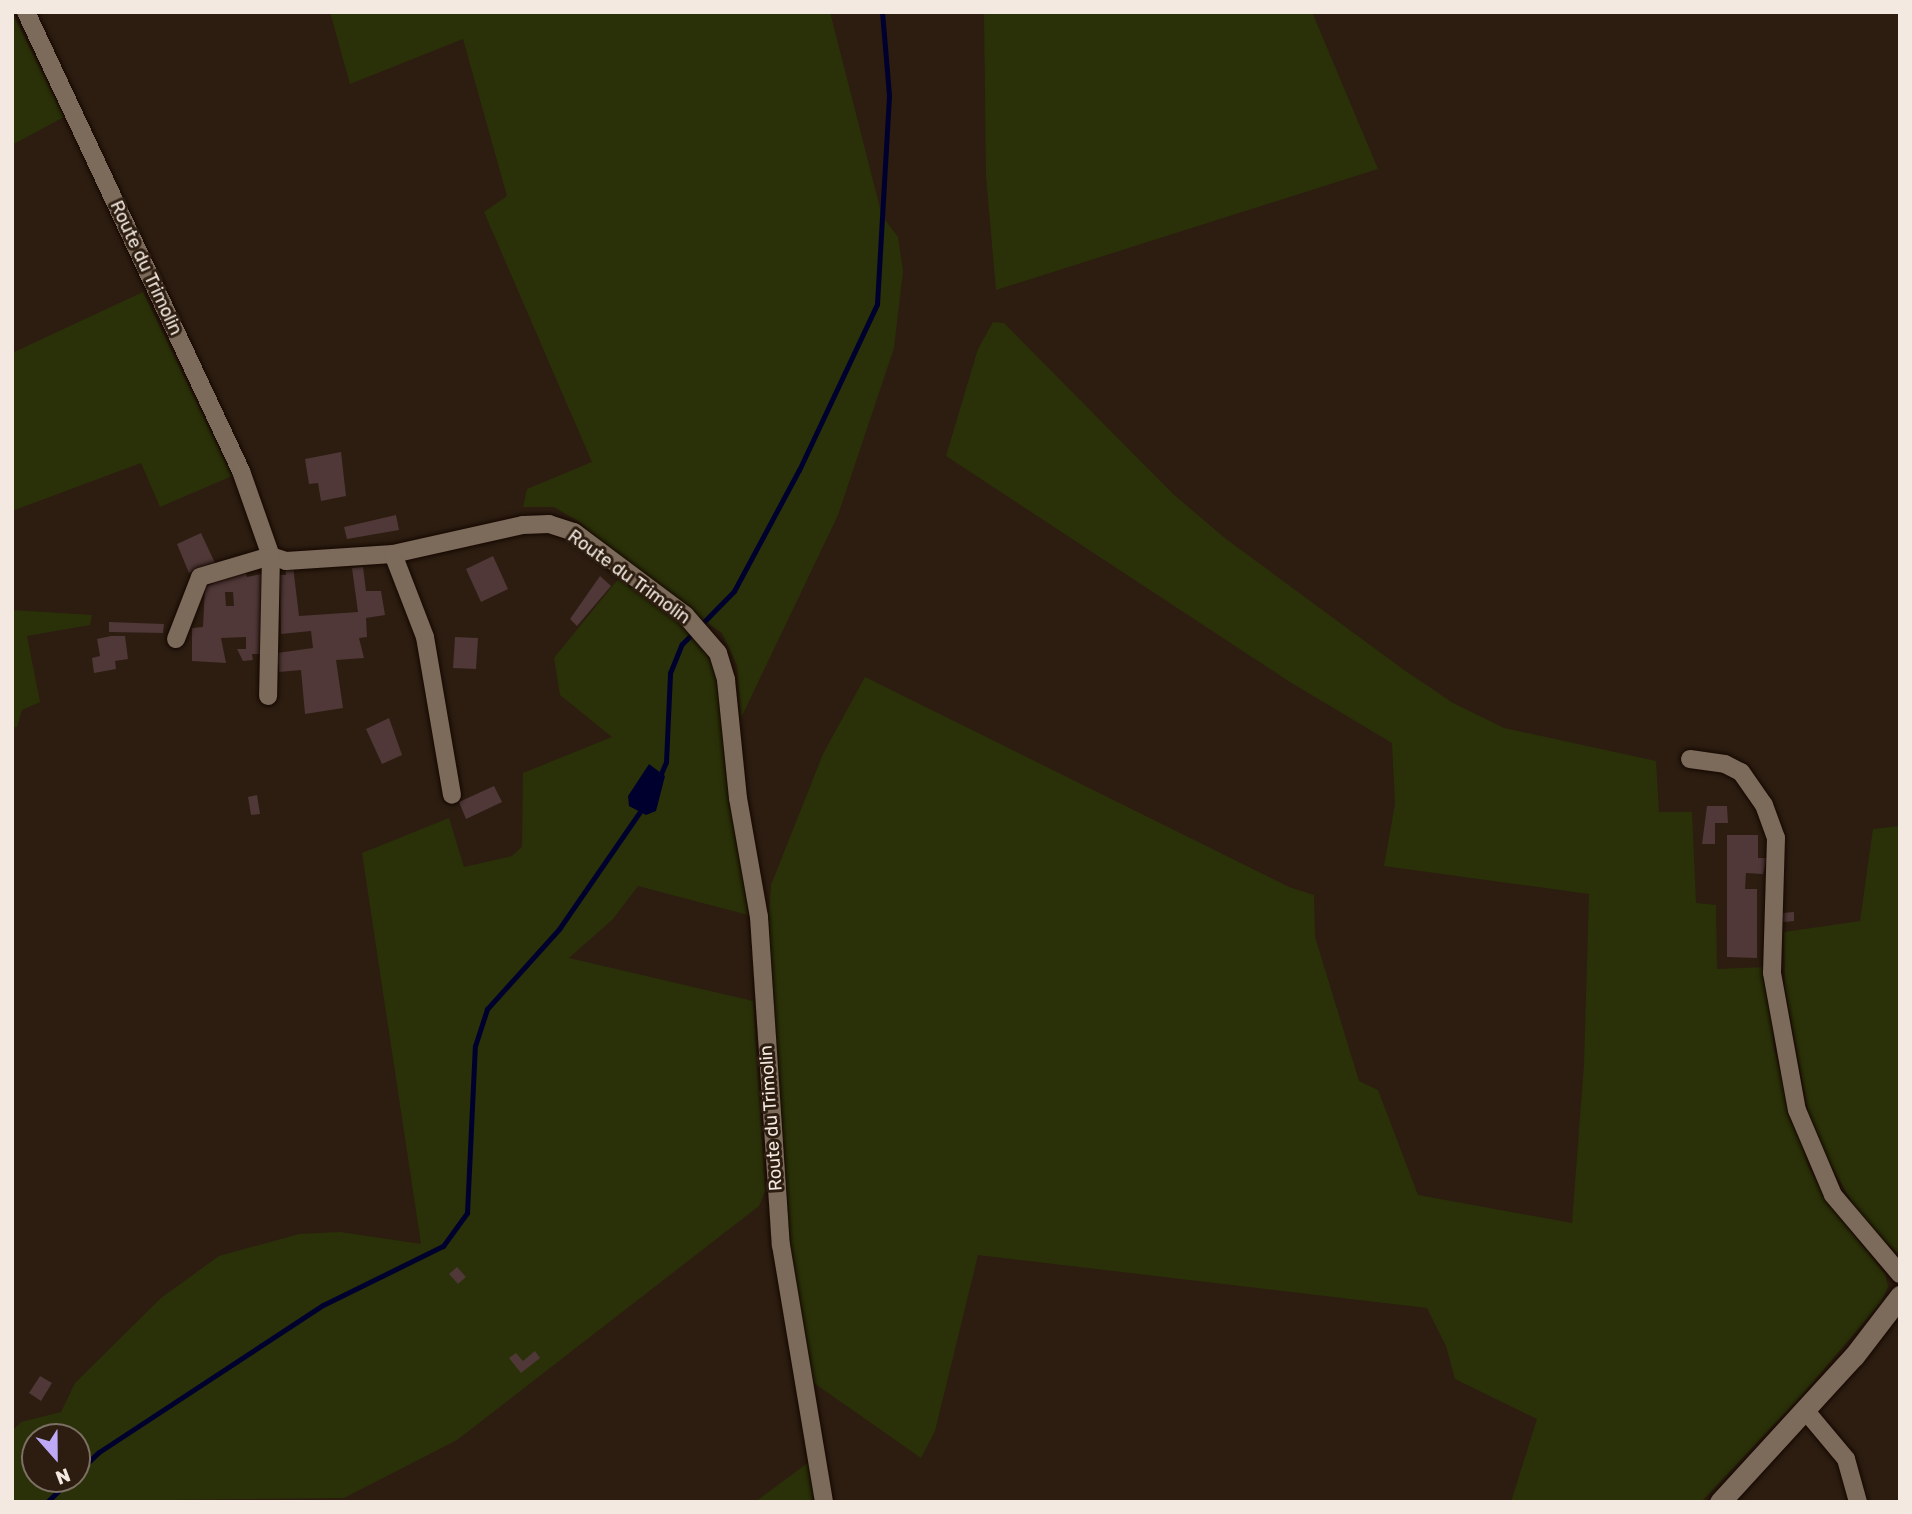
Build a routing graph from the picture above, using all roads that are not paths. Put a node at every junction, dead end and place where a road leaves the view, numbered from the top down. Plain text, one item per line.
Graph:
1 (26, 12) edge
2 (393, 554) junction
3 (271, 556) junction
4 (176, 639) dead end
5 (268, 696) dead end
6 (1690, 759) dead end
7 (453, 795) dead end
8 (1900, 1274) edge
9 (1900, 1296) edge
10 (1805, 1410) junction
11 (824, 1502) edge
12 (1720, 1502) edge
13 (1858, 1502) edge

1 - 3 street, Route du Trimolin
2 - 3 street, Route du Trimolin
2 - 7 street
2 - 11 street, Route du Trimolin
3 - 4 street
3 - 5 street
6 - 8 street
9 - 10 street
10 - 12 street
10 - 13 street

